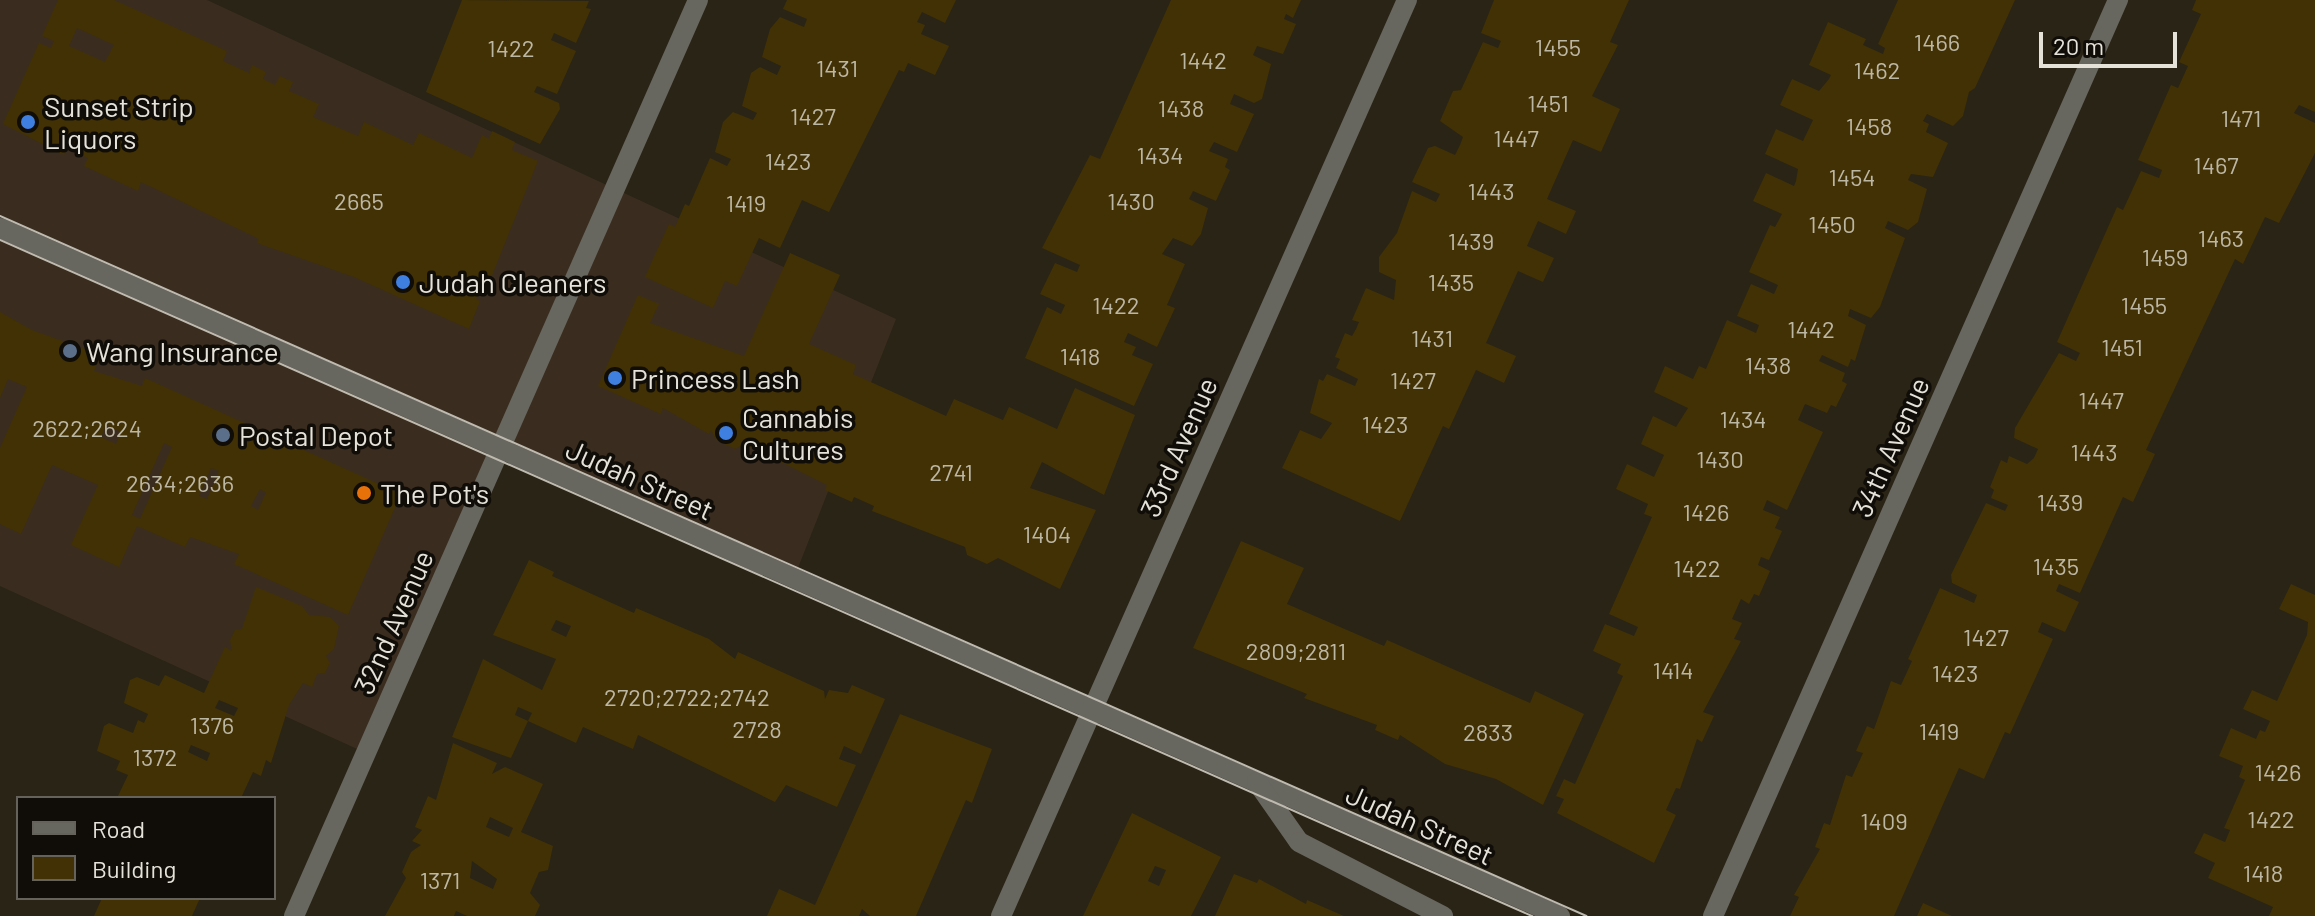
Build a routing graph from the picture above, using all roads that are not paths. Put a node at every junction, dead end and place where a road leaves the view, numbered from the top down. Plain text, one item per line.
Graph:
1 (698, 0) edge
2 (1407, 0) edge
3 (2118, 0) edge
4 (0, 228) edge
5 (501, 448) junction
6 (1092, 710) junction
7 (1257, 782) junction
8 (294, 916) edge
9 (1001, 916) edge
10 (1443, 916) edge
11 (1560, 916) edge
12 (1713, 916) edge

1 - 5 street, 32nd Avenue
2 - 6 street, 33rd Avenue
3 - 12 street, 34th Avenue
4 - 5 street, Judah Street
5 - 6 street, Judah Street
5 - 8 street, 32nd Avenue
6 - 7 street, Judah Street
6 - 9 street, 33rd Avenue
7 - 10 street
7 - 11 street, Judah Street

